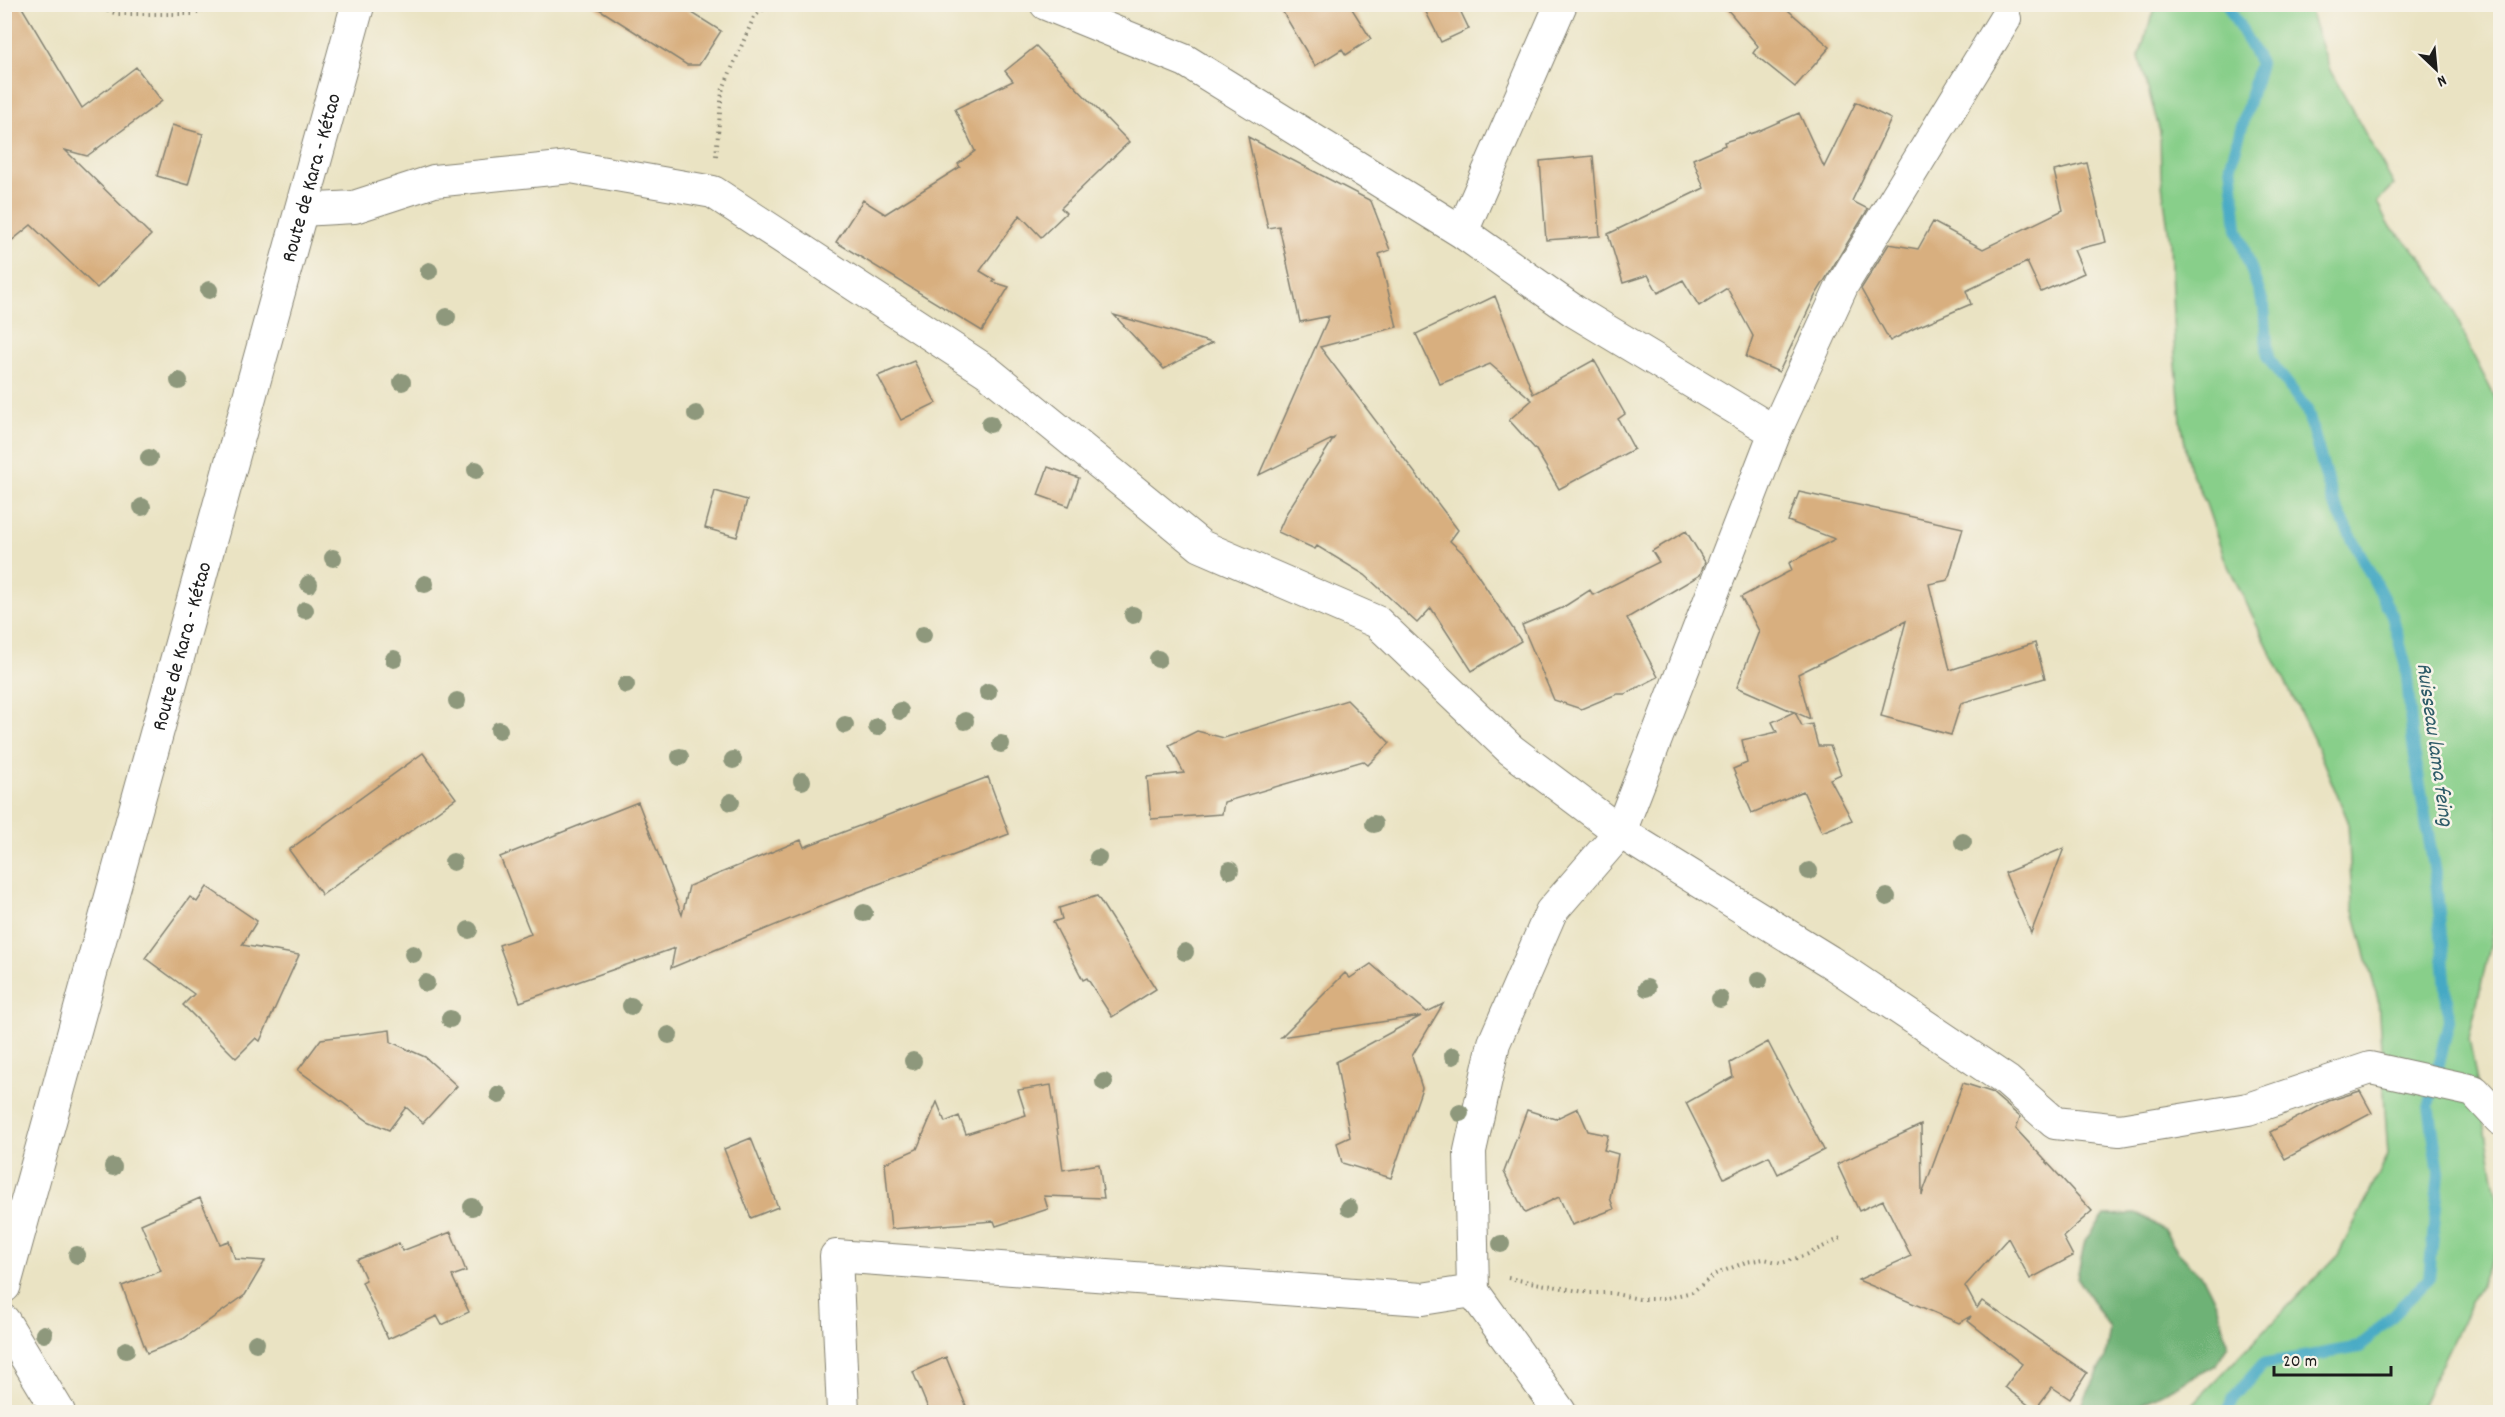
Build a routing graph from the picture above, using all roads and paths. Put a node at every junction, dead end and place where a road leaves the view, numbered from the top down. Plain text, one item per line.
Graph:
1 (84, 4) edge
2 (220, 4) edge
3 (358, 4) edge
4 (769, 4) edge
5 (1046, 4) edge
6 (1561, 4) edge
7 (2005, 19) dead end
8 (713, 192) junction
9 (302, 210) junction
10 (1462, 232) junction
11 (1775, 432) junction
12 (1620, 832) junction
13 (2500, 1119) edge
14 (14, 1218) edge
15 (1841, 1238) dead end
16 (4, 1286) edge
17 (1473, 1286) junction
18 (4, 1321) edge
19 (59, 1413) edge
20 (843, 1413) edge
21 (1560, 1413) edge

1 - 2 path
3 - 9 main road, Route de Kara - Kétao
4 - 8 path
5 - 10 street
6 - 10 street
7 - 11 street
8 - 9 street
8 - 12 street
9 - 14 main road, Route de Kara - Kétao
10 - 11 street
11 - 12 street
12 - 13 street
12 - 17 street
14 - 16 main road, Route de Kara - Kétao
15 - 17 path
17 - 20 street
17 - 21 street
18 - 19 street

